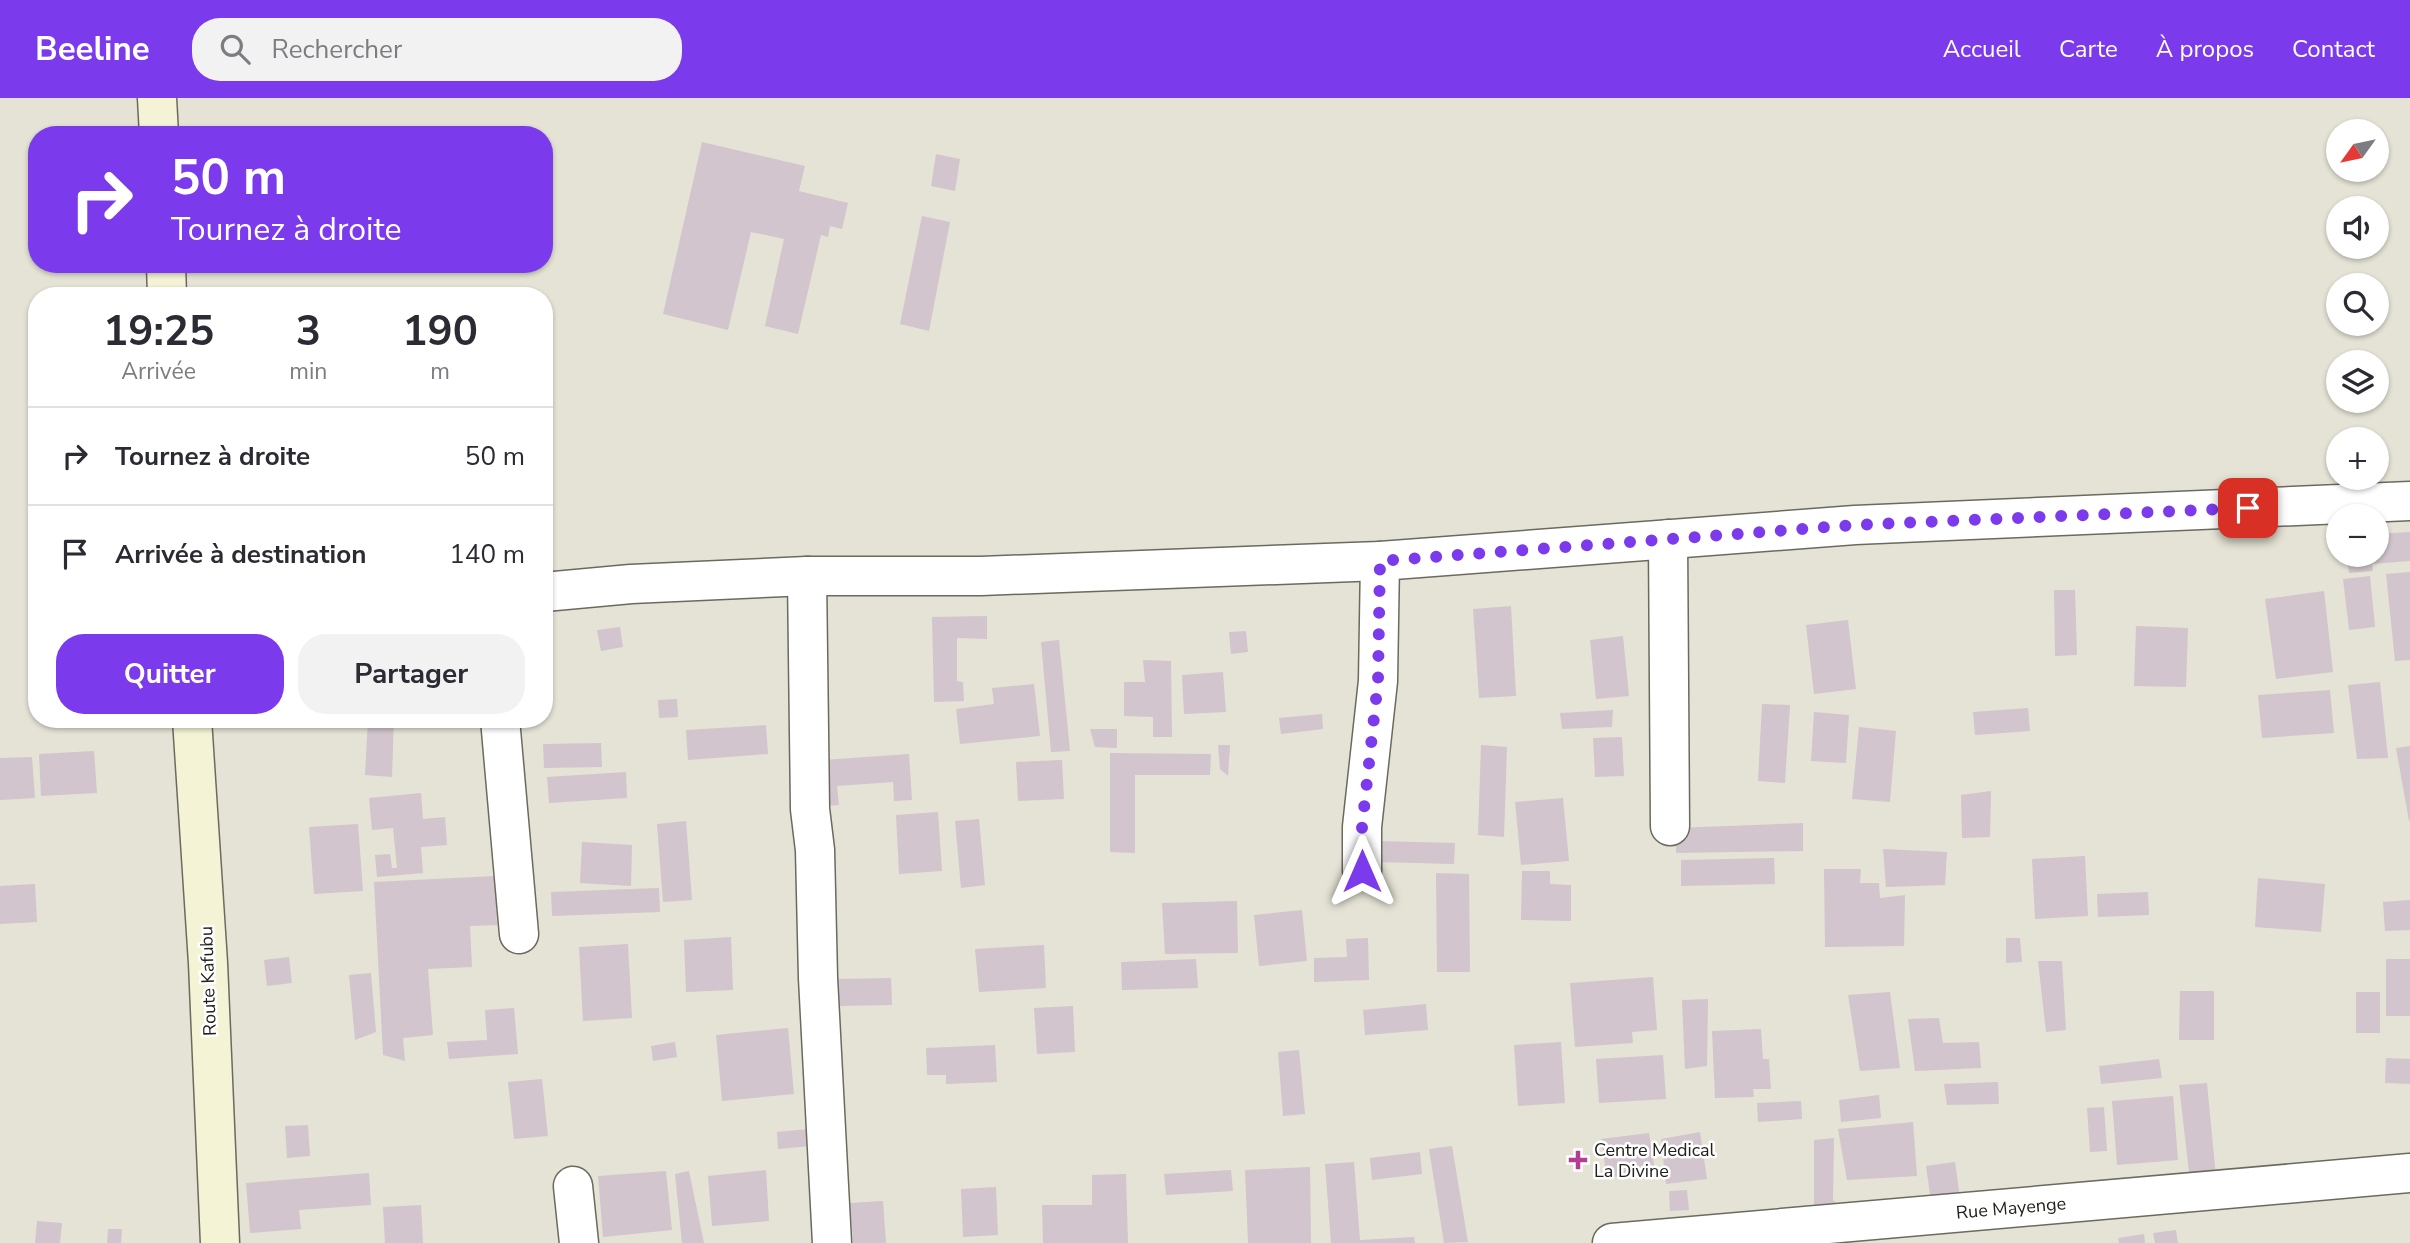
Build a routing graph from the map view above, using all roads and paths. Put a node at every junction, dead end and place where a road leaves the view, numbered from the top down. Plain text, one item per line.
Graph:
1 (157, 98) edge
2 (159, 126) edge
3 (2410, 501) edge
4 (1668, 539) junction
5 (1380, 561) junction
6 (807, 576) junction
7 (553, 591) edge
8 (193, 728) edge
9 (501, 728) edge
10 (1670, 826) dead end
11 (1362, 871) dead end
12 (519, 934) dead end
13 (2410, 1173) edge
14 (573, 1186) dead end
15 (219, 1243) edge
16 (579, 1243) edge
17 (832, 1243) edge
18 (1612, 1243) edge

1 - 2 main road
3 - 4 street
4 - 5 street
4 - 10 street
5 - 6 street
5 - 11 street
6 - 7 street
6 - 17 street
8 - 15 main road, Route Kafubu
9 - 12 street
13 - 18 street, Rue Mayenge
14 - 16 street

